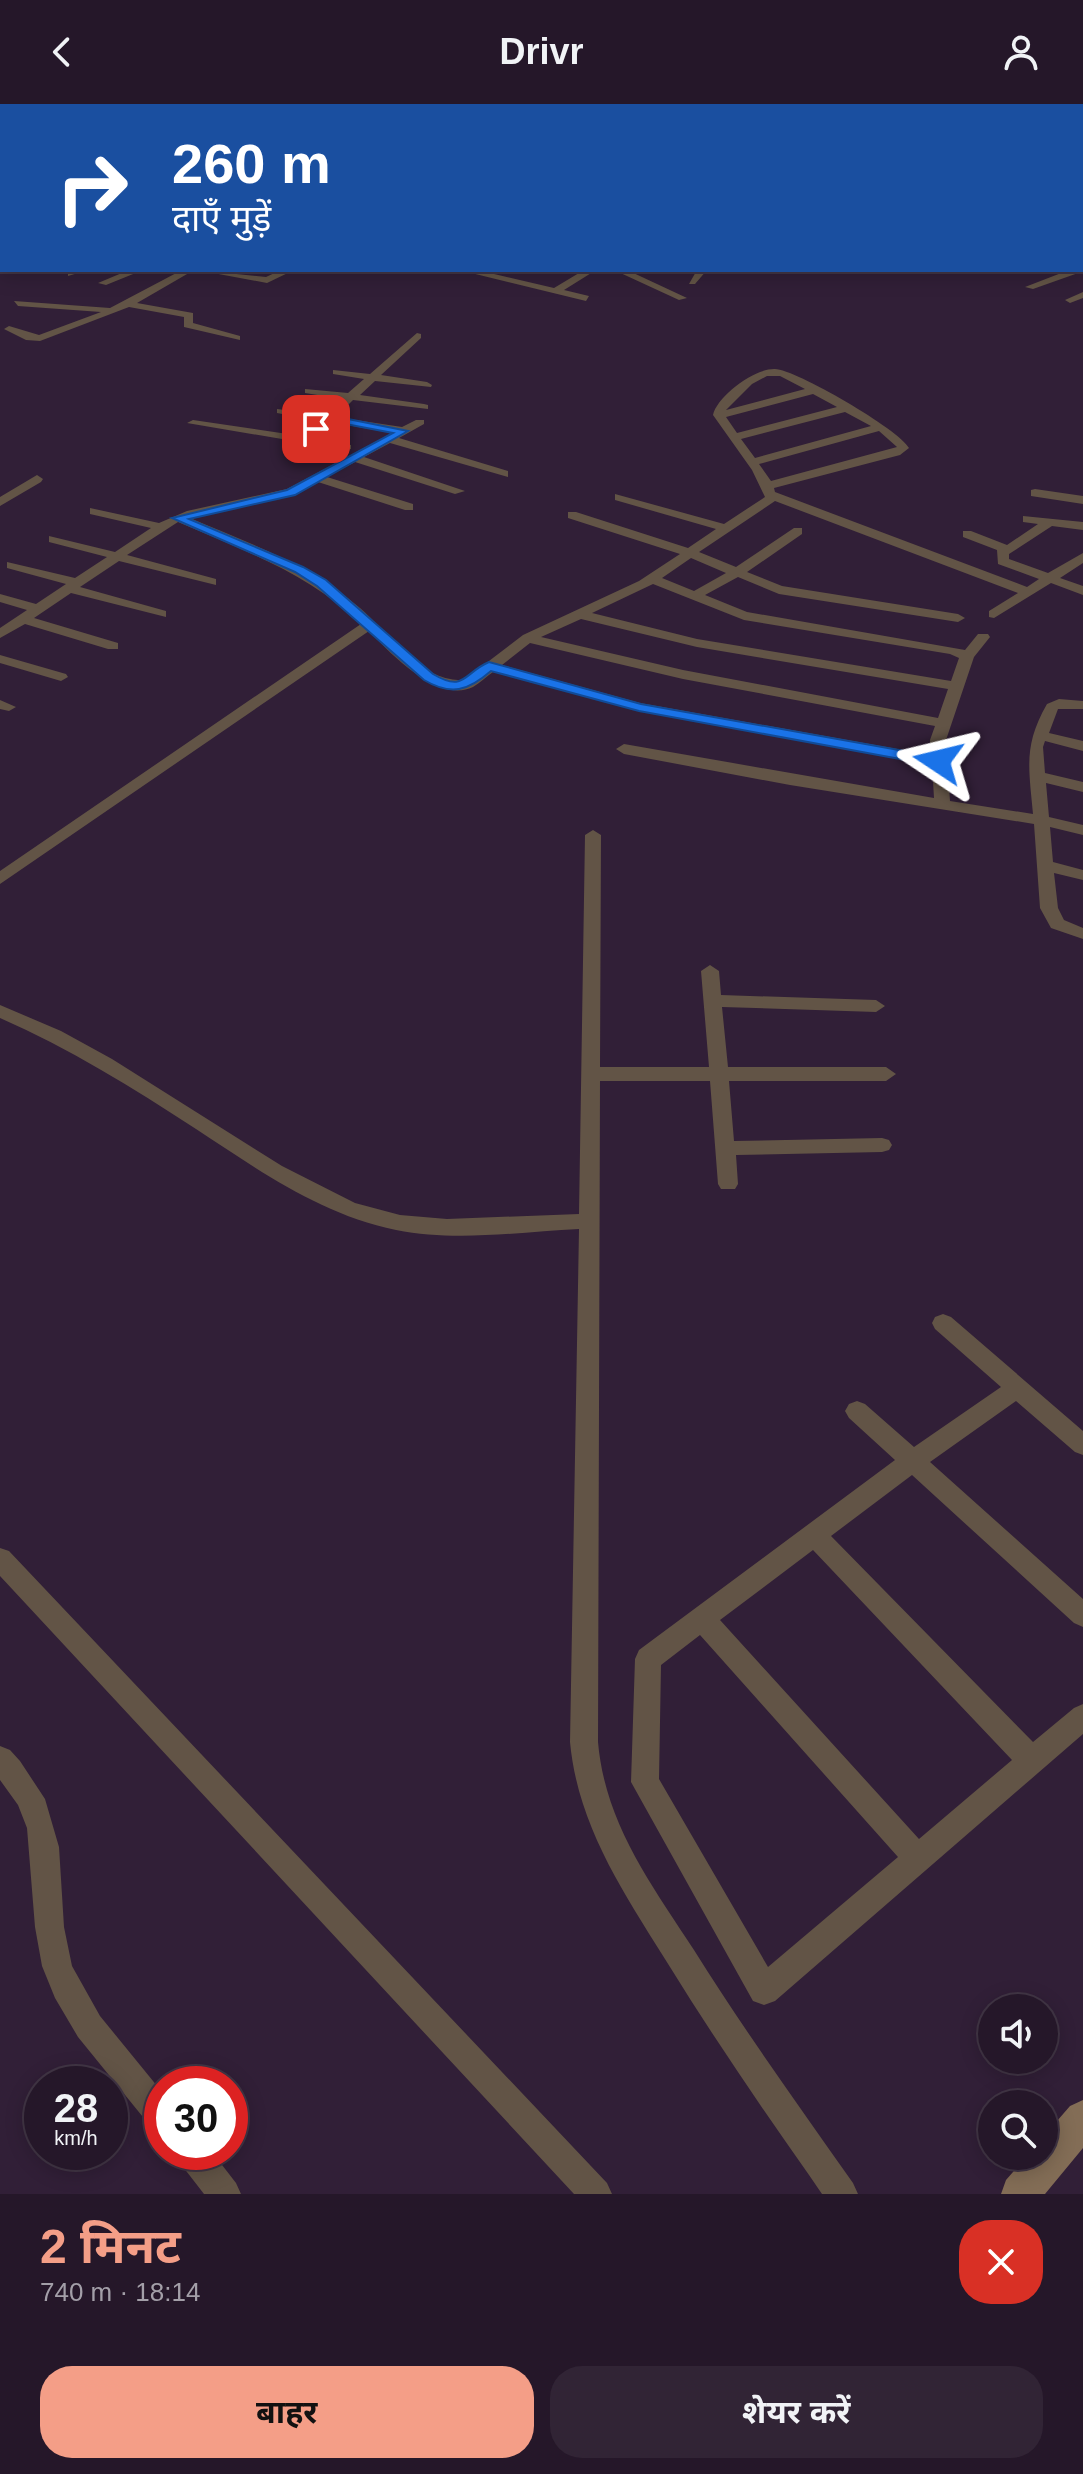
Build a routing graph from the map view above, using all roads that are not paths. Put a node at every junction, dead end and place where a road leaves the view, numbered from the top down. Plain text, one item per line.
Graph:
1 (77, 272) edge
2 (122, 272) edge
3 (132, 272) edge
4 (185, 272) edge
5 (215, 272) edge
6 (285, 272) edge
7 (473, 272) edge
8 (587, 272) edge
9 (624, 272) edge
10 (653, 272) edge
11 (700, 272) edge
12 (1070, 272) edge
13 (71, 274) dead end
14 (127, 274) junction
15 (646, 281) junction
16 (692, 282) dead end
17 (103, 283) dead end
18 (1030, 287) dead end
19 (556, 291) junction
20 (1083, 295) edge
21 (586, 298) dead end
22 (682, 298) dead end
23 (1070, 300) dead end
24 (18, 303) dead end
25 (129, 304) junction
26 (115, 309) junction
27 (9, 329) dead end
28 (417, 336) dead end
29 (236, 338) dead end
30 (337, 372) dead end
31 (373, 377) junction
32 (427, 385) dead end
33 (815, 390) junction
34 (309, 391) dead end
35 (351, 397) junction
36 (424, 407) dead end
37 (847, 408) junction
38 (281, 411) dead end
39 (719, 415) junction
40 (328, 418) junction
41 (420, 422) dead end
42 (193, 423) dead end
43 (881, 427) junction
44 (403, 431) junction
45 (733, 438) junction
46 (389, 439) junction
47 (304, 440) junction
48 (351, 452) junction
49 (750, 463) junction
50 (504, 474) dead end
51 (318, 478) junction
52 (37, 479) dead end
53 (769, 490) junction
54 (459, 491) dead end
55 (1035, 493) dead end
56 (619, 497) dead end
57 (1083, 500) edge
58 (0, 502) edge
59 (409, 507) dead end
60 (94, 511) dead end
61 (572, 515) dead end
62 (178, 518) junction
63 (1027, 519) dead end
64 (1050, 522) junction
65 (1083, 526) edge
66 (161, 527) junction
67 (725, 528) junction
68 (798, 531) dead end
69 (967, 534) dead end
70 (54, 539) dead end
71 (690, 553) junction
72 (1003, 553) junction
73 (117, 556) junction
74 (1083, 557) edge
75 (12, 565) dead end
76 (736, 573) junction
77 (650, 578) junction
78 (1051, 579) junction
79 (211, 582) dead end
80 (73, 586) junction
81 (1083, 591) edge
82 (1029, 592) junction
83 (694, 596) junction
84 (0, 598) edge
85 (827, 598) junction
86 (38, 609) junction
87 (161, 614) dead end
88 (578, 614) junction
89 (994, 614) dead end
90 (958, 618) dead end
91 (23, 619) junction
92 (370, 624) junction
93 (814, 628) junction
94 (0, 634) edge
95 (983, 637) dead end
96 (528, 638) junction
97 (113, 646) dead end
98 (967, 656) junction
99 (0, 659) edge
100 (489, 666) junction
101 (61, 677) dead end
102 (796, 678) junction
103 (957, 686) junction
104 (1083, 705) edge
105 (942, 723) junction
106 (1039, 735) junction
107 (1083, 746) edge
108 (624, 749) dead end
109 (938, 761) junction
110 (1037, 776) junction
111 (1083, 787) edge
112 (942, 804) junction
113 (1041, 820) junction
114 (1083, 830) edge
115 (593, 835) dead end
116 (1045, 865) junction
117 (1083, 875) edge
118 (0, 879) edge
119 (1083, 934) edge
120 (710, 971) dead end
121 (712, 1001) junction
122 (876, 1006) dead end
123 (0, 1011) edge
124 (590, 1074) junction
125 (717, 1074) junction
126 (886, 1074) dead end
127 (882, 1145) dead end
128 (725, 1148) junction
129 (728, 1184) dead end
130 (588, 1221) junction
131 (943, 1323) dead end
132 (1017, 1388) junction
133 (857, 1411) dead end
134 (1083, 1445) edge
135 (914, 1460) junction
136 (815, 1536) junction
137 (0, 1559) edge
138 (1083, 1615) edge
139 (702, 1619) junction
140 (1083, 1717) edge
141 (0, 1759) edge
142 (1032, 1761) junction
143 (918, 1858) junction
144 (144, 2094) edge
145 (1083, 2119) edge
146 (206, 2170) edge
147 (225, 2194) edge
148 (596, 2194) edge
149 (842, 2194) edge
150 (1020, 2194) edge

1 - 13 street
2 - 14 street
3 - 14 street
4 - 25 street
5 - 6 street
7 - 19 street
8 - 19 street
9 - 15 street
10 - 15 street
11 - 16 street
12 - 18 street
14 - 17 street
15 - 22 street
19 - 21 street
20 - 23 street
24 - 26 street
25 - 26 street
25 - 29 street
26 - 27 street
28 - 31 street
30 - 31 street
31 - 32 street
31 - 35 street
33 - 37 street
33 - 39 street
33 - 39 street
34 - 35 street
35 - 36 street
35 - 40 street
37 - 43 street
37 - 45 street
38 - 40 street
39 - 45 street
40 - 44 street
40 - 47 street
41 - 44 street
42 - 47 street
43 - 49 street
43 - 53 street
44 - 46 street
45 - 49 street
46 - 48 street
46 - 50 street
47 - 48 street
48 - 51 street
48 - 54 street
49 - 53 street
51 - 59 street
51 - 62 street
52 - 58 street
53 - 67 street
53 - 82 street
55 - 57 street
56 - 67 street
60 - 66 street
61 - 71 street
62 - 66 street
62 - 92 street
63 - 64 street
64 - 65 street
64 - 72 street
66 - 73 street
67 - 71 street
68 - 76 street
69 - 72 street
70 - 73 street
71 - 76 street
71 - 77 street
72 - 78 street
73 - 79 street
73 - 80 street
74 - 78 street
75 - 80 street
76 - 83 street
76 - 85 street
77 - 83 street
77 - 88 street
78 - 81 street
78 - 82 street
80 - 86 street
80 - 87 street
82 - 89 street
83 - 93 street
84 - 86 street
85 - 90 street
85 - 93 street
86 - 91 street
88 - 96 street
88 - 102 street
91 - 94 street
91 - 97 street
92 - 100 street
92 - 118 street
93 - 98 street
95 - 98 street
96 - 100 street
96 - 102 street
98 - 103 street
99 - 101 street
100 - 109 street
102 - 103 street
102 - 105 street
103 - 105 street
104 - 106 street
105 - 109 street
106 - 107 street
106 - 110 street
108 - 112 street
109 - 112 street
110 - 111 street
110 - 113 street
112 - 113 street
113 - 114 street
113 - 116 street
115 - 124 street
116 - 117 street
116 - 119 street
120 - 121 street
121 - 122 street
121 - 125 street
123 - 130 street
124 - 125 street
124 - 130 street
125 - 126 street
125 - 128 street
127 - 128 street
128 - 129 street
130 - 149 street
131 - 132 street
132 - 134 street
132 - 135 street
133 - 135 street
135 - 136 street
135 - 138 street
136 - 139 street
136 - 142 street
137 - 148 street
139 - 143 street
139 - 143 street
140 - 142 street
141 - 144 street
142 - 143 street
145 - 150 street
146 - 147 street

